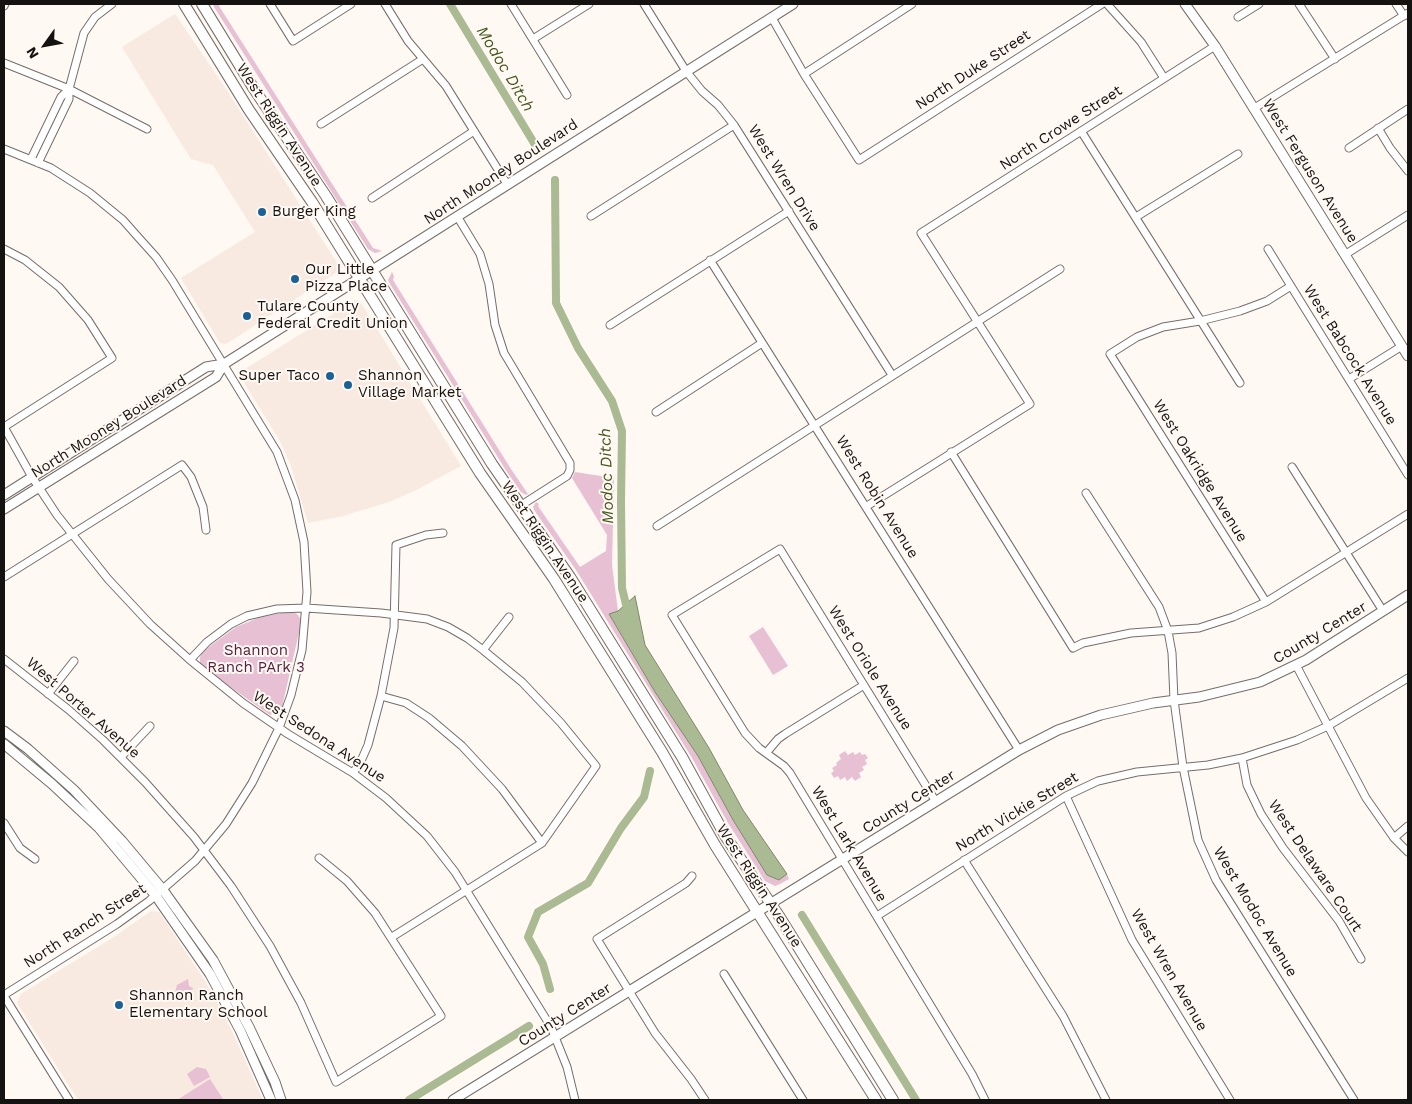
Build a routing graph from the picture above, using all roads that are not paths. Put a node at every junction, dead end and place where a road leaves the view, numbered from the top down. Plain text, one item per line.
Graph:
1 (112, 4) edge
2 (184, 4) edge
3 (202, 4) edge
4 (270, 4) edge
5 (351, 4) edge
6 (385, 4) edge
7 (511, 4) edge
8 (589, 4) edge
9 (644, 4) edge
10 (793, 4) edge
11 (912, 4) edge
12 (1102, 4) edge
13 (1108, 4) edge
14 (1185, 4) edge
15 (1259, 4) edge
16 (1299, 4) edge
17 (1396, 4) edge
18 (1406, 14) edge
19 (1238, 17) dead end
20 (772, 18) junction
21 (195, 22) junction
22 (533, 39) junction
23 (1215, 46) junction
24 (229, 49) junction
25 (423, 59) junction
26 (1335, 59) junction
27 (4, 63) edge
28 (686, 71) junction
29 (804, 74) junction
30 (1164, 78) junction
31 (69, 89) junction
32 (567, 95) dead end
33 (1408, 108) edge
34 (1254, 109) junction
35 (322, 124) dead end
36 (734, 125) junction
37 (1378, 128) junction
38 (147, 129) dead end
39 (474, 131) junction
40 (1081, 131) junction
41 (1349, 148) dead end
42 (4, 149) edge
43 (1238, 154) dead end
44 (31, 159) junction
45 (38, 163) junction
46 (1408, 171) edge
47 (506, 184) junction
48 (372, 198) dead end
49 (789, 211) junction
50 (1408, 215) edge
51 (457, 216) junction
52 (591, 216) dead end
53 (1136, 218) junction
54 (4, 249) edge
55 (1268, 250) dead end
56 (1346, 254) junction
57 (710, 260) junction
58 (1060, 269) dead end
59 (372, 271) junction
60 (360, 278) junction
61 (1291, 286) junction
62 (977, 320) junction
63 (1200, 321) junction
64 (610, 325) dead end
65 (762, 343) junction
66 (1402, 346) junction
67 (1408, 356) edge
68 (224, 364) junction
69 (892, 375) junction
70 (1349, 379) junction
71 (1240, 383) dead end
72 (656, 412) dead end
73 (815, 425) junction
74 (4, 427) edge
75 (951, 452) junction
76 (1292, 467) dead end
77 (1408, 475) edge
78 (32, 477) junction
79 (38, 487) junction
80 (1086, 493) dead end
81 (4, 495) edge
82 (520, 506) junction
83 (867, 506) junction
84 (4, 509) edge
85 (1408, 514) edge
86 (657, 526) dead end
87 (206, 530) dead end
88 (443, 533) dead end
89 (71, 534) junction
90 (780, 549) joint
91 (1346, 553) junction
92 (4, 577) edge
93 (1408, 596) edge
94 (1266, 602) junction
95 (306, 608) junction
96 (1383, 611) junction
97 (394, 614) junction
98 (509, 616) dead end
99 (1168, 631) junction
100 (484, 650) junction
101 (4, 659) edge
102 (190, 660) junction
103 (74, 661) dead end
104 (1296, 665) junction
105 (1408, 678) edge
106 (864, 685) junction
107 (48, 694) junction
108 (381, 696) junction
109 (1174, 700) junction
110 (150, 726) dead end
111 (1328, 726) junction
112 (279, 728) junction
113 (4, 731) edge
114 (4, 744) edge
115 (1019, 750) junction
116 (767, 752) junction
117 (121, 757) junction
118 (1242, 758) junction
119 (1183, 767) junction
120 (353, 773) junction
121 (1066, 796) junction
122 (936, 802) junction
123 (4, 823) edge
124 (1408, 826) edge
125 (1394, 838) junction
126 (542, 843) junction
127 (204, 850) junction
128 (1408, 852) edge
129 (319, 858) dead end
130 (35, 859) dead end
131 (842, 859) junction
132 (964, 860) junction
133 (692, 876) dead end
134 (466, 890) junction
135 (159, 893) junction
136 (770, 903) junction
137 (757, 911) junction
138 (877, 916) junction
139 (392, 937) junction
140 (1362, 959) dead end
141 (724, 974) dead end
142 (629, 991) junction
143 (4, 996) edge
144 (556, 1037) junction
145 (465, 1097) edge
146 (69, 1100) edge
147 (271, 1100) edge
148 (281, 1100) edge
149 (453, 1100) edge
150 (575, 1100) edge
151 (705, 1100) edge
152 (803, 1100) edge
153 (876, 1100) edge
154 (893, 1100) edge
155 (985, 1100) edge
156 (1106, 1100) edge
157 (1230, 1100) edge
158 (1354, 1100) edge

1 - 31 street
2 - 21 main road, West Riggin Avenue
3 - 24 main road, West Riggin Avenue
4 - 5 street
6 - 25 street
7 - 22 street
8 - 22 street
9 - 28 street, West Wren Drive
10 - 20 street, North Mooney Boulevard
11 - 29 street
12 - 29 street, North Duke Street
13 - 30 street
14 - 23 street, West Ferguson Avenue
15 - 19 street
16 - 26 street
17 - 18 street
18 - 26 street
20 - 28 street, North Mooney Boulevard
20 - 29 street
21 - 24 main road
21 - 60 main road, West Riggin Avenue
22 - 32 street
23 - 30 street, North Crowe Street
23 - 34 street, West Ferguson Avenue
24 - 59 main road, West Riggin Avenue
25 - 35 street
25 - 39 street
26 - 34 street
27 - 31 street
28 - 36 street, West Wren Drive
28 - 47 street, North Mooney Boulevard
30 - 40 street, North Crowe Street
31 - 38 street
31 - 44 street
31 - 45 street
33 - 37 street
34 - 56 street, West Ferguson Avenue
36 - 49 street, West Wren Drive
36 - 52 street
37 - 41 street
37 - 46 street
39 - 47 street
39 - 48 street
40 - 53 street
40 - 62 street, North Crowe Street
42 - 44 street, North Ranch Street
43 - 53 street
44 - 45 street, North Ranch Street
45 - 68 street, North Ranch Street
47 - 51 street, North Mooney Boulevard
49 - 57 street
49 - 69 street, West Wren Drive
50 - 56 street
51 - 59 street, North Mooney Boulevard
51 - 82 street
53 - 63 street
54 - 74 street
55 - 61 street, West Babcock Avenue
56 - 66 street, West Ferguson Avenue
57 - 64 street
57 - 65 street, West Robin Avenue
58 - 62 street
59 - 60 street, North Mooney Boulevard
59 - 82 main road, West Riggin Avenue
60 - 68 street, North Mooney Boulevard
60 - 137 main road, West Riggin Avenue
61 - 63 street
61 - 70 street, West Babcock Avenue
62 - 69 street
62 - 75 street
63 - 71 street
63 - 94 street, West Oakridge Avenue
65 - 72 street
65 - 73 street, West Robin Avenue
66 - 67 street, West Ferguson Avenue
66 - 70 street
68 - 78 street, North Mooney Boulevard
68 - 79 street, North Mooney Boulevard
68 - 95 street, North Ranch Street
69 - 73 street
70 - 77 street, West Babcock Avenue
73 - 83 street, West Robin Avenue
73 - 86 street
74 - 78 street, West Sedona Avenue
75 - 83 street
75 - 99 street
76 - 91 street
78 - 79 street, West Sedona Avenue
78 - 81 street, North Mooney Boulevard
79 - 84 street, North Mooney Boulevard
79 - 89 street, West Sedona Avenue
80 - 99 street, West Modoc Avenue
82 - 136 main road, West Riggin Avenue
83 - 115 street, West Robin Avenue
85 - 91 street
87 - 89 street
88 - 97 street
89 - 92 street
89 - 102 street, West Sedona Avenue
90 - 106 street, West Oriole Avenue
90 - 116 street, West Lark Avenue
91 - 94 street
91 - 96 street
93 - 96 street, County Center
94 - 99 street
95 - 97 street
95 - 102 street
95 - 112 street, North Ranch Street
96 - 104 street, County Center
97 - 100 street
97 - 108 street
98 - 100 street
99 - 109 street, West Modoc Avenue
100 - 126 street
101 - 107 street, West Porter Avenue
102 - 112 street, West Sedona Avenue
103 - 107 street
104 - 109 street, County Center
104 - 111 street
105 - 111 street, North Vickie Street
106 - 116 street
106 - 122 street, West Oriole Avenue
107 - 117 street, West Porter Avenue
108 - 120 street
108 - 126 street
109 - 115 street, County Center
109 - 119 street, West Modoc Avenue
110 - 117 street
111 - 118 street, North Vickie Street
111 - 125 street
112 - 120 street, West Sedona Avenue
112 - 127 street, North Ranch Street
113 - 135 street
114 - 135 street
115 - 122 street, County Center
116 - 131 street, West Lark Avenue
117 - 127 street, West Porter Avenue
118 - 119 street, North Vickie Street
118 - 140 street, West Delaware Court
119 - 121 street, North Vickie Street
119 - 158 street, West Modoc Avenue
120 - 134 street, West Sedona Avenue
121 - 132 street, North Vickie Street
121 - 157 street, West Wren Avenue
122 - 131 street, County Center
123 - 130 street
124 - 125 street
125 - 128 street
126 - 134 street
127 - 135 street, North Ranch Street
127 - 139 street, West Porter Avenue
129 - 139 street
131 - 136 street, County Center
131 - 138 street, West Lark Avenue
132 - 138 street, North Vickie Street
132 - 156 street
133 - 142 street
134 - 139 street
134 - 144 street, West Sedona Avenue
135 - 143 street, North Ranch Street
135 - 147 street
135 - 148 street
136 - 137 street, County Center
136 - 154 main road, West Riggin Avenue
137 - 142 street, County Center
137 - 153 main road, West Riggin Avenue
138 - 155 street, West Lark Avenue
141 - 152 street
142 - 144 street, County Center
142 - 151 street
143 - 146 street
144 - 145 street, County Center
144 - 150 street, West Sedona Avenue
145 - 149 street, County Center

